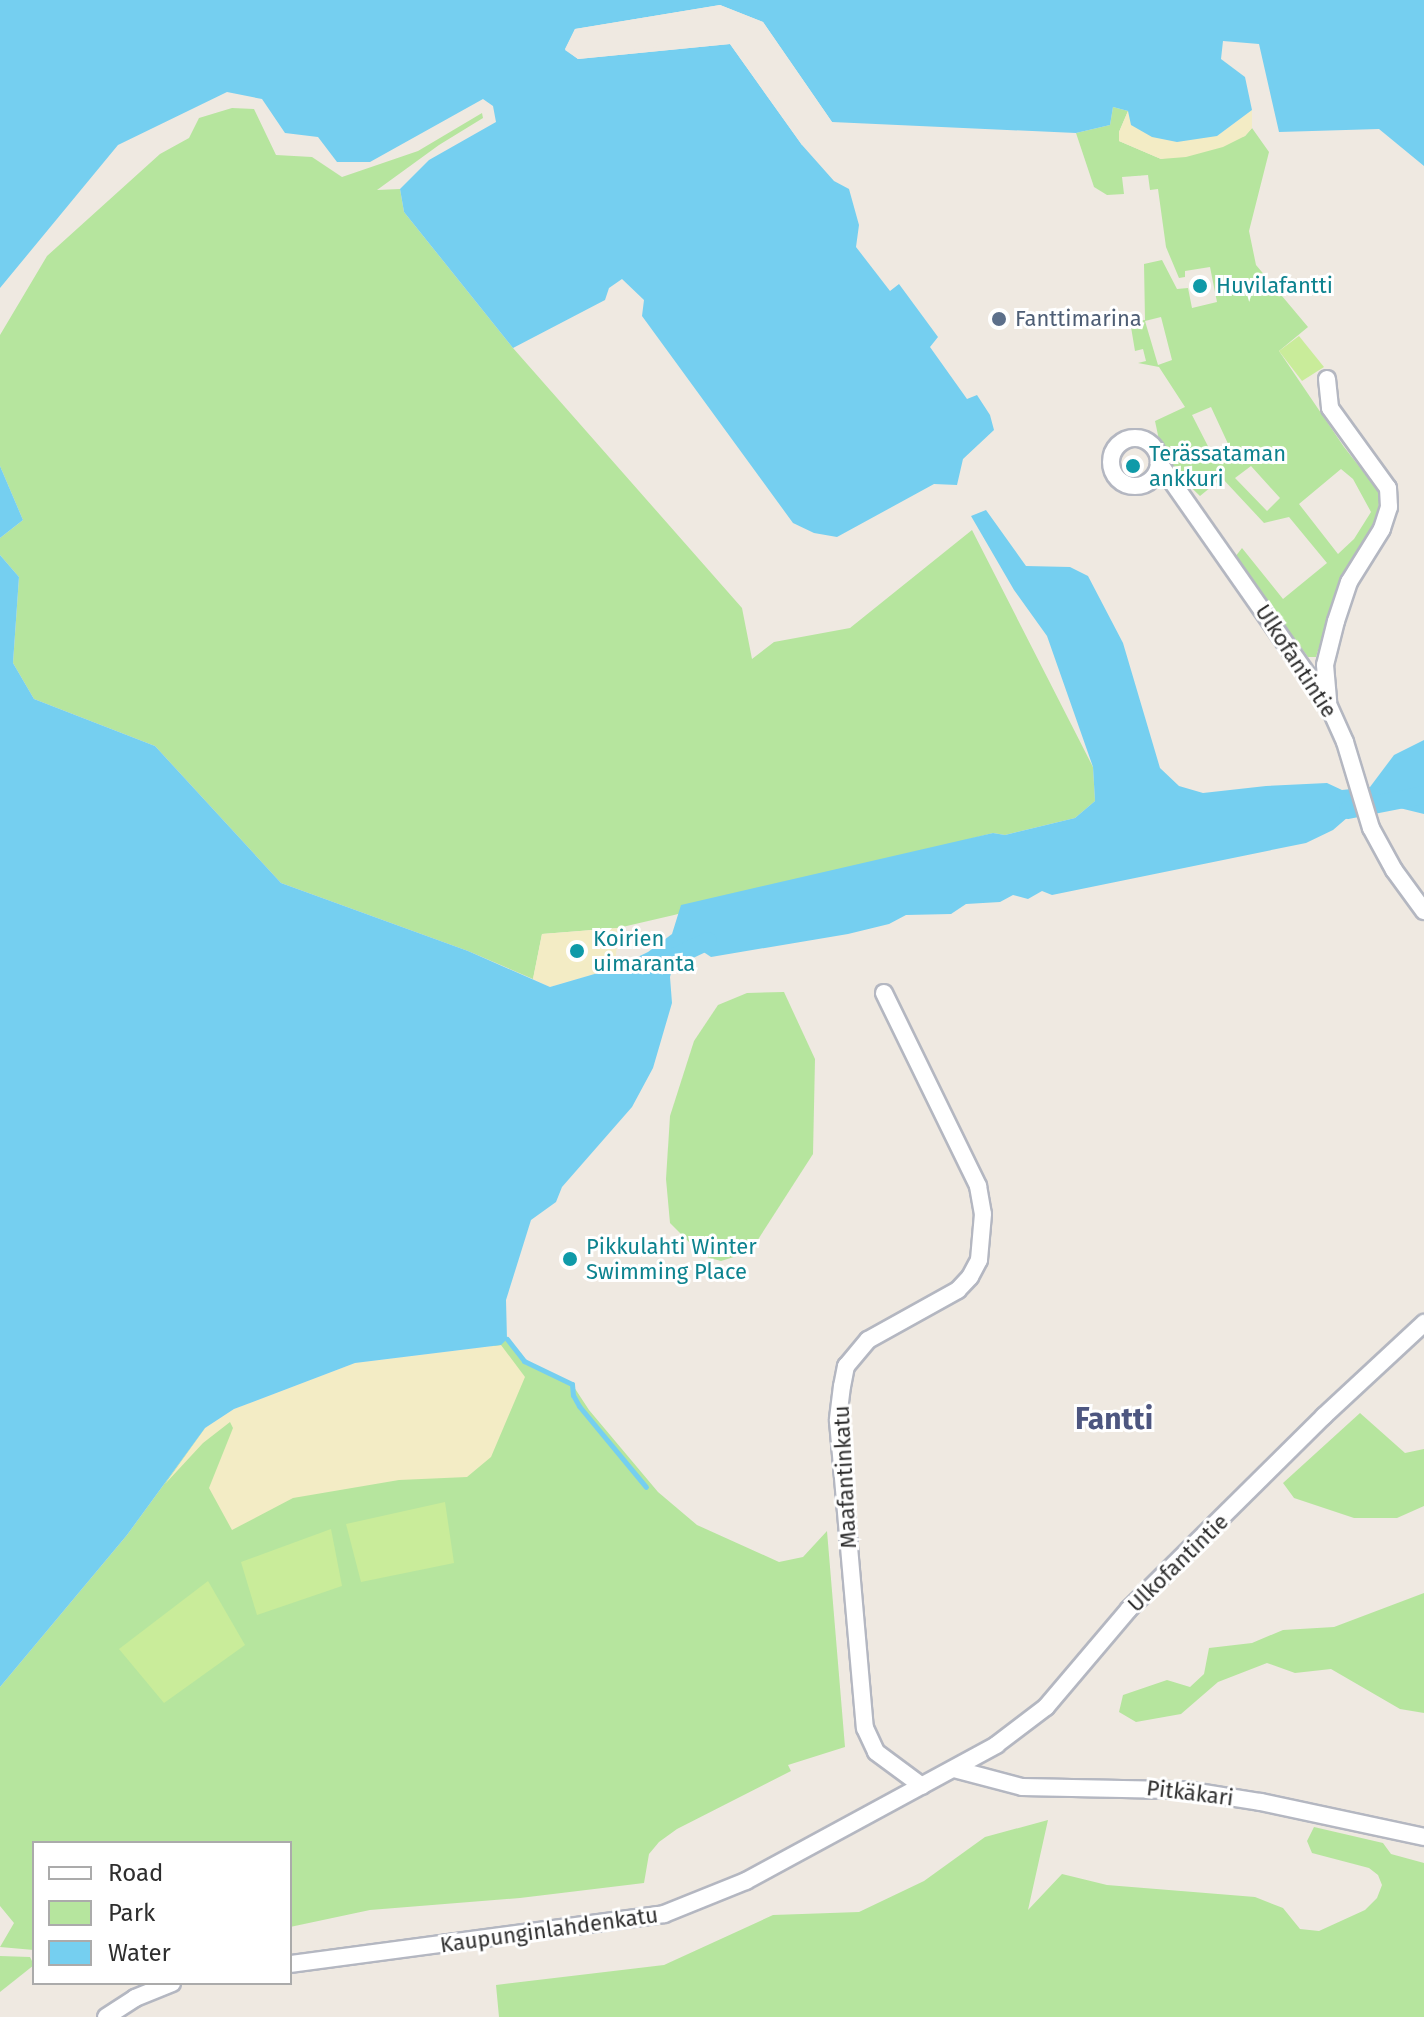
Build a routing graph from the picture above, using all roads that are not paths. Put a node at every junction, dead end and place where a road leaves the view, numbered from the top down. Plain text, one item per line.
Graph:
1 (1327, 379) dead end
2 (1159, 463) junction
3 (1140, 485) junction
4 (1188, 509) junction
5 (1328, 704) junction
6 (1424, 911) edge
7 (884, 993) dead end
8 (1424, 1323) edge
9 (954, 1769) junction
10 (922, 1786) junction
11 (1424, 1837) edge
12 (292, 1964) edge
13 (167, 1985) edge
14 (106, 2017) edge

1 - 5 street
2 - 3 street
2 - 3 street, Ulkofantintie
2 - 4 street, Ulkofantintie
3 - 4 street, Ulkofantintie
4 - 5 street, Ulkofantintie
5 - 6 street, Ulkofantintie
7 - 10 street, Maafantinkatu
8 - 9 street, Ulkofantintie
9 - 10 street, Ulkofantintie
9 - 11 street, Pitkäkari
10 - 12 street, Kaupunginlahdenkatu
13 - 14 street

